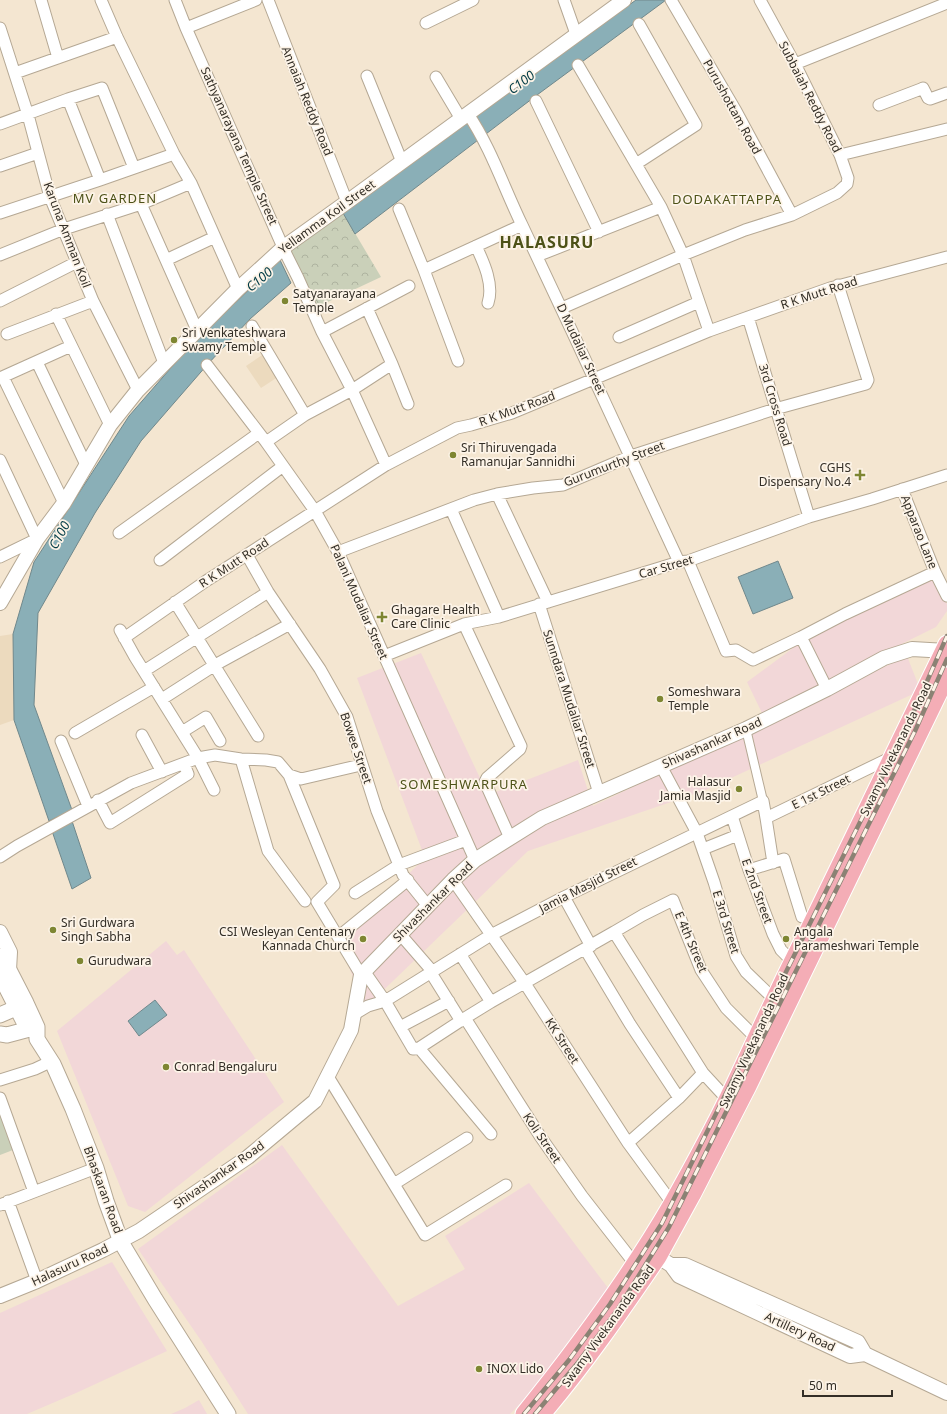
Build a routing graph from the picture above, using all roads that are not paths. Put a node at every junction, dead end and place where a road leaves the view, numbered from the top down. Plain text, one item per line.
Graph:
1 (40, 0) edge
2 (101, 0) edge
3 (175, 0) edge
4 (256, 0) edge
5 (268, 0) edge
6 (473, 0) edge
7 (564, 0) edge
8 (624, 0) edge
9 (671, 0) edge
10 (760, 0) edge
11 (947, 3) edge
12 (426, 23) dead end
13 (639, 24) dead end
14 (0, 28) edge
15 (186, 28) junction
16 (576, 34) junction
17 (117, 37) junction
18 (58, 58) junction
19 (795, 64) junction
20 (578, 65) dead end
21 (15, 73) junction
22 (367, 76) dead end
23 (436, 77) dead end
24 (947, 93) edge
25 (68, 99) junction
26 (536, 101) dead end
27 (879, 105) dead end
28 (28, 115) junction
29 (467, 117) junction
30 (0, 124) edge
31 (947, 129) edge
32 (38, 153) junction
33 (174, 154) junction
34 (840, 155) junction
35 (402, 162) junction
36 (636, 164) junction
37 (0, 166) edge
38 (134, 168) junction
39 (100, 180) junction
40 (191, 183) junction
41 (50, 197) junction
42 (347, 202) junction
43 (140, 204) junction
44 (661, 207) junction
45 (399, 208) dead end
46 (0, 213) edge
47 (107, 214) junction
48 (792, 215) junction
49 (522, 225) junction
50 (64, 228) junction
51 (600, 232) junction
52 (215, 237) junction
53 (476, 246) junction
54 (285, 250) junction
55 (0, 255) edge
56 (683, 255) junction
57 (537, 256) junction
58 (947, 257) edge
59 (166, 260) junction
60 (77, 262) junction
61 (424, 270) junction
62 (838, 285) junction
63 (408, 286) dead end
64 (238, 289) junction
65 (0, 301) edge
66 (93, 301) junction
67 (699, 302) junction
68 (488, 303) dead end
69 (366, 308) junction
70 (562, 308) junction
71 (56, 314) junction
72 (748, 317) junction
73 (252, 326) dead end
74 (198, 330) junction
75 (709, 331) junction
76 (322, 332) junction
77 (7, 334) dead end
78 (619, 337) dead end
79 (71, 346) junction
80 (458, 361) dead end
81 (37, 362) junction
82 (164, 363) junction
83 (392, 364) junction
84 (207, 365) dead end
85 (2, 377) edge
86 (594, 380) junction
87 (138, 390) junction
88 (352, 390) junction
89 (408, 404) dead end
90 (776, 409) junction
91 (305, 415) junction
92 (110, 425) junction
93 (259, 433) junction
94 (266, 442) junction
95 (631, 456) junction
96 (86, 465) junction
97 (386, 465) junction
98 (283, 466) junction
99 (1, 467) edge
100 (947, 475) edge
101 (902, 489) junction
102 (497, 494) junction
103 (64, 503) junction
104 (451, 509) junction
105 (315, 511) junction
106 (809, 517) junction
107 (119, 533) dead end
108 (37, 540) junction
109 (338, 552) junction
110 (247, 555) junction
111 (0, 557) edge
112 (160, 560) dead end
113 (684, 561) junction
114 (935, 572) junction
115 (268, 592) junction
116 (947, 596) edge
117 (175, 602) junction
118 (0, 603) edge
119 (543, 603) junction
120 (499, 617) junction
121 (290, 624) junction
122 (464, 624) junction
123 (196, 637) junction
124 (801, 637) junction
125 (946, 648) edge
126 (384, 656) junction
127 (215, 665) junction
128 (144, 671) junction
129 (947, 676) edge
130 (154, 687) junction
131 (827, 689) junction
132 (162, 699) junction
133 (746, 729) junction
134 (182, 732) junction
135 (75, 733) dead end
136 (142, 735) dead end
137 (258, 736) dead end
138 (61, 741) dead end
139 (220, 741) dead end
140 (892, 757) junction
141 (198, 758) junction
142 (241, 759) junction
143 (184, 764) junction
144 (361, 764) junction
145 (661, 766) junction
146 (162, 772) junction
147 (289, 775) junction
148 (214, 790) dead end
149 (599, 793) junction
150 (98, 800) junction
151 (763, 800) junction
152 (88, 806) junction
153 (732, 816) junction
154 (766, 818) junction
155 (698, 833) junction
156 (738, 835) junction
157 (510, 838) junction
158 (466, 840) junction
159 (703, 849) junction
160 (0, 857) edge
161 (475, 860) junction
162 (773, 863) junction
163 (400, 865) junction
164 (749, 870) junction
165 (408, 880) junction
166 (453, 880) junction
167 (355, 893) dead end
168 (564, 897) junction
169 (305, 901) dead end
170 (428, 906) junction
171 (802, 917) dead end
172 (0, 932) edge
173 (614, 932) junction
174 (400, 934) junction
175 (491, 935) junction
176 (338, 937) junction
177 (588, 948) junction
178 (460, 954) junction
179 (0, 956) edge
180 (792, 961) junction
181 (3, 973) edge
182 (362, 973) junction
183 (432, 973) junction
184 (524, 982) junction
185 (774, 999) junction
186 (385, 1001) junction
187 (449, 1001) junction
188 (491, 1002) junction
189 (21, 1006) junction
190 (0, 1015) edge
191 (353, 1015) junction
192 (460, 1022) junction
193 (400, 1026) junction
194 (34, 1032) junction
195 (0, 1034) edge
196 (756, 1038) junction
197 (419, 1048) junction
198 (52, 1062) junction
199 (703, 1073) junction
200 (327, 1075) junction
201 (0, 1080) edge
202 (0, 1098) edge
203 (679, 1098) junction
204 (728, 1099) junction
205 (491, 1134) dead end
206 (467, 1138) dead end
207 (628, 1143) junction
208 (96, 1168) junction
209 (394, 1184) junction
210 (506, 1185) dead end
211 (34, 1192) junction
212 (672, 1202) junction
213 (4, 1203) edge
214 (139, 1231) joint
215 (122, 1242) junction
216 (635, 1264) junction
217 (673, 1266) junction
218 (37, 1281) junction
219 (0, 1296) edge
220 (947, 1393) edge
221 (228, 1414) edge
222 (524, 1414) edge
223 (542, 1414) edge

1 - 18 street
2 - 17 street
3 - 15 street, Sathyanarayana Temple Street
4 - 15 street
5 - 42 street, Annaiah Reddy Road
6 - 12 street
7 - 16 street
8 - 16 street, Yellamma Koil Street
9 - 48 street, Purushottam Road
10 - 19 street, Subbaiah Reddy Road
11 - 19 street
13 - 36 street
14 - 21 street, Karuna Amman Koil
15 - 54 street, Sathyanarayana Temple Street
16 - 29 street, Yellamma Koil Street
17 - 18 street
17 - 33 street
18 - 21 street
19 - 34 street, Subbaiah Reddy Road
20 - 36 street
21 - 28 street, Karuna Amman Koil
22 - 35 street
23 - 29 street, D Mudaliar Street
24 - 27 street
25 - 28 street
25 - 38 street
25 - 39 street
26 - 51 street
28 - 30 street
28 - 32 street, Karuna Amman Koil
29 - 35 street, Yellamma Koil Street
29 - 49 street, D Mudaliar Street
31 - 34 street
32 - 37 street
32 - 41 street, Karuna Amman Koil
33 - 38 street
33 - 40 street
34 - 48 street, Subbaiah Reddy Road
35 - 42 street, Yellamma Koil Street
36 - 44 street
38 - 39 street
39 - 41 street
40 - 43 street
40 - 52 street
41 - 46 street
41 - 50 street, Karuna Amman Koil
42 - 54 street, Yellamma Koil Street
43 - 47 street
43 - 59 street
44 - 51 street
44 - 56 street
45 - 61 street
47 - 50 street
47 - 82 street
48 - 56 street
49 - 53 street
49 - 57 street, D Mudaliar Street
50 - 55 street
50 - 60 street, Karuna Amman Koil
51 - 57 street
52 - 59 street
52 - 64 street
53 - 61 street
53 - 68 street
54 - 64 street, Yellamma Koil Street
54 - 76 street, Sathyanarayana Temple Street
56 - 67 street
56 - 70 street
57 - 70 street, D Mudaliar Street
58 - 62 street, R K Mutt Road
59 - 74 street
60 - 65 street
60 - 66 street, Karuna Amman Koil
61 - 80 street
62 - 72 street, R K Mutt Road
62 - 90 street, Gurumurthy Street
63 - 69 street
64 - 74 street, Yellamma Koil Street
66 - 71 street
66 - 87 street, Karuna Amman Koil
67 - 75 street
67 - 78 street
69 - 76 street
69 - 83 street
70 - 86 street, D Mudaliar Street
71 - 77 street
71 - 79 street
72 - 75 street, R K Mutt Road
72 - 90 street, 3rd Cross Road
73 - 91 street
74 - 82 street, Yellamma Koil Street
75 - 86 street, R K Mutt Road
76 - 88 street, Sathyanarayana Temple Street
79 - 81 street
79 - 92 street
81 - 85 street
81 - 96 street
82 - 87 street, Yellamma Koil Street
83 - 88 street
83 - 89 street
84 - 93 street, Palani Mudaliar Street
85 - 103 street
86 - 95 street, D Mudaliar Street
86 - 97 street, R K Mutt Road
87 - 92 street, Yellamma Koil Street
88 - 91 street
88 - 97 street, Sathyanarayana Temple Street
90 - 95 street, Gurumurthy Street
90 - 106 street, 3rd Cross Road
91 - 94 street
92 - 96 street, Yellamma Koil Street
93 - 94 street, Palani Mudaliar Street
93 - 107 street
94 - 98 street, Palani Mudaliar Street
95 - 102 street, Gurumurthy Street
95 - 113 street, D Mudaliar Street
96 - 103 street, Yellamma Koil Street
97 - 105 street, R K Mutt Road
98 - 105 street, Palani Mudaliar Street
98 - 112 street
99 - 108 street
100 - 101 street, Car Street
101 - 106 street, Car Street
101 - 114 street, Apparao Lane
102 - 104 street, Gurumurthy Street
102 - 119 street, Sunndara Mudaliar Street
103 - 108 street, Yellamma Koil Street
104 - 109 street, Gurumurthy Street
104 - 120 street
105 - 109 street, Palani Mudaliar Street
105 - 110 street, R K Mutt Road
106 - 113 street, Car Street
108 - 111 street
108 - 118 street, Yellamma Koil Street
109 - 126 street, Palani Mudaliar Street
110 - 115 street, Bowee Street
110 - 117 street, R K Mutt Road
113 - 119 street, Car Street
113 - 124 street, D Mudaliar Street
114 - 116 street, Apparao Lane
114 - 124 street
115 - 121 street, Bowee Street
115 - 123 street
117 - 123 street
117 - 128 street, R K Mutt Road
119 - 120 street, Car Street
119 - 149 street, Sunndara Mudaliar Street
120 - 122 street, Car Street
121 - 127 street
121 - 144 street, Bowee Street
122 - 126 street, Car Street
122 - 157 street
123 - 127 street
123 - 128 street
124 - 131 street
125 - 131 street, Shivashankar Road
125 - 140 main road, Swamy Vivekananda Road
126 - 158 street, Palani Mudaliar Street
127 - 132 street
127 - 137 street
128 - 130 street
129 - 217 main road, Swamy Vivekananda Road
130 - 132 street
130 - 135 street
131 - 133 street, Shivashankar Road
132 - 134 street
133 - 145 street, Shivashankar Road
133 - 151 street
134 - 139 street
134 - 141 street
136 - 146 street
138 - 152 street
140 - 154 street, E 1st Street
140 - 180 main road, Swamy Vivekananda Road
141 - 142 street
141 - 143 street
141 - 148 street
142 - 147 street
142 - 169 street
143 - 146 street
143 - 150 street
144 - 147 street
144 - 163 street, Bowee Street
145 - 149 street, Shivashankar Road
145 - 155 street, E 3rd Street
146 - 150 street
147 - 176 street
149 - 157 street, Shivashankar Road
150 - 152 street
151 - 153 street, Jamia Masjid Street
151 - 154 street
152 - 160 street
153 - 155 street, Jamia Masjid Street
153 - 156 street, E 2nd Street
154 - 162 street
155 - 159 street, E 3rd Street
155 - 168 street, Jamia Masjid Street
156 - 159 street
156 - 164 street, E 2nd Street
157 - 161 street, Shivashankar Road
158 - 161 street, Palani Mudaliar Street
158 - 163 street
159 - 185 street, E 3rd Street
161 - 166 street, Shivashankar Road
162 - 164 street
162 - 171 street
163 - 165 street, Bowee Street
163 - 167 street
164 - 180 street, E 2nd Street
165 - 170 street, Bowee Street
165 - 176 street
166 - 170 street, Shivashankar Road
166 - 175 street, KK Street
168 - 175 street, Jamia Masjid Street
168 - 177 street
170 - 174 street, Shivashankar Road
172 - 181 street
173 - 177 street
173 - 196 street, E 4th Street
173 - 199 street
174 - 182 street, Shivashankar Road
174 - 183 street, Koli Street
175 - 178 street, Jamia Masjid Street
175 - 184 street, KK Street
176 - 182 street
177 - 184 street
177 - 203 street
178 - 183 street, Jamia Masjid Street
178 - 188 street
179 - 181 main road
180 - 185 main road, Swamy Vivekananda Road
181 - 189 main road
182 - 186 street
182 - 191 street, Shivashankar Road
183 - 186 street, Jamia Masjid Street
183 - 187 street, Koli Street
184 - 188 street
184 - 207 street, KK Street
185 - 196 main road, Swamy Vivekananda Road
186 - 191 street, Jamia Masjid Street
186 - 193 street
187 - 192 street, Koli Street
187 - 193 street
188 - 192 street
189 - 190 main road
189 - 194 main road, Bhaskaran Road
191 - 200 street, Shivashankar Road
192 - 197 street
192 - 216 street, Koli Street
193 - 197 street
194 - 195 main road
194 - 198 main road, Bhaskaran Road
196 - 204 main road, Swamy Vivekananda Road
197 - 205 street
198 - 201 street
198 - 208 main road, Bhaskaran Road
199 - 203 street
199 - 204 street
200 - 209 street
200 - 214 street, Shivashankar Road
202 - 211 street
203 - 207 street
204 - 212 main road, Swamy Vivekananda Road
206 - 209 street
207 - 212 street, KK Street
208 - 211 street
208 - 215 main road, Bhaskaran Road
209 - 210 street
211 - 213 street
212 - 216 main road, Swamy Vivekananda Road
213 - 218 street
214 - 215 street, Halasuru Road
215 - 218 street, Halasuru Road
215 - 221 main road, Bhaskaran Road
216 - 222 main road, Swamy Vivekananda Road
217 - 220 street
217 - 223 main road, Swamy Vivekananda Road
218 - 219 street, Halasuru Road

